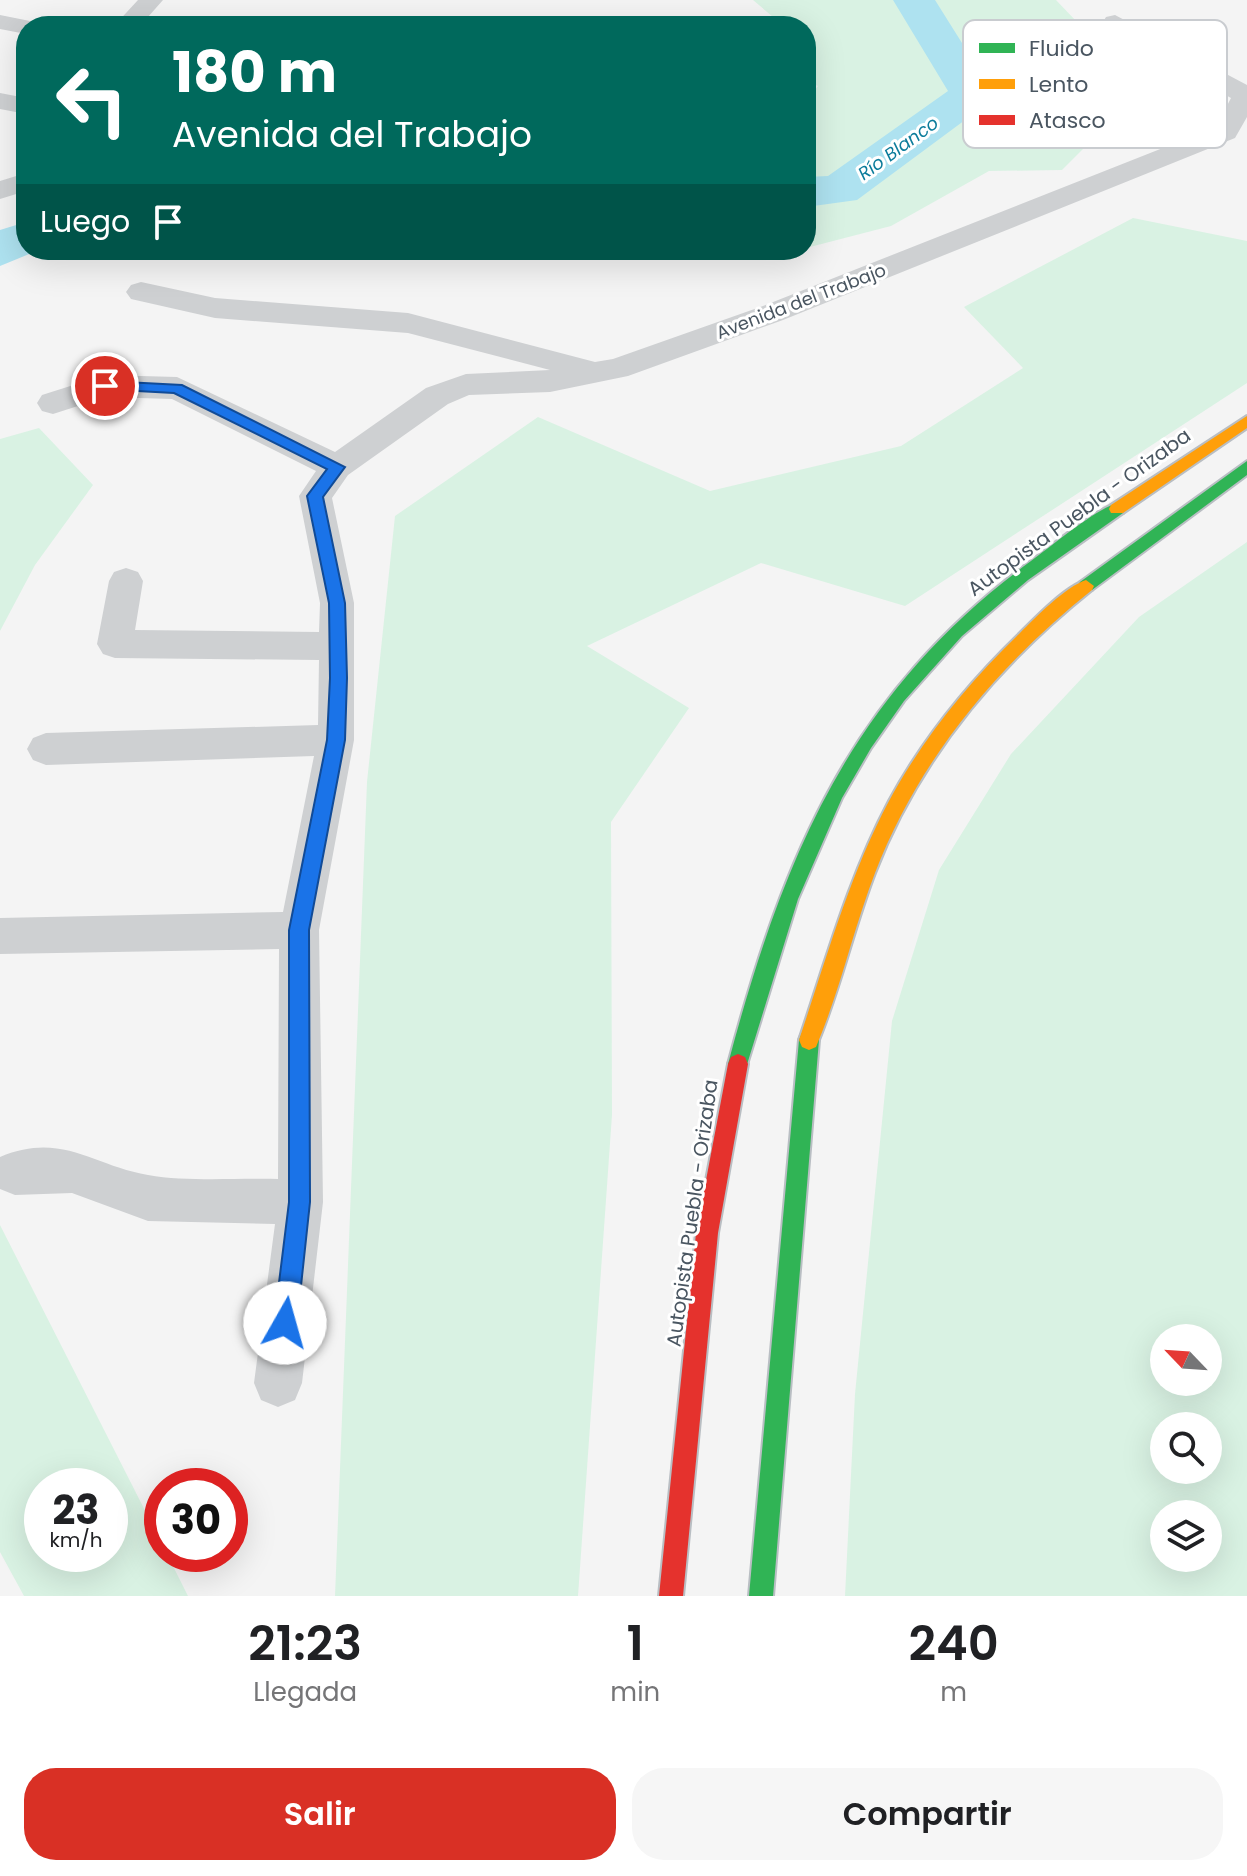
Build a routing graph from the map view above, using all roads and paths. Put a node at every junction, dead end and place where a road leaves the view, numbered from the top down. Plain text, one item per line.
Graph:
1 (151, 0) edge
2 (136, 16) edge
3 (1227, 84) edge
4 (1246, 95) edge
5 (1227, 130) edge
6 (1186, 148) edge
7 (141, 292) dead end
8 (599, 372) junction
9 (53, 403) dead end
10 (1247, 421) edge
11 (337, 467) junction
12 (1247, 467) edge
13 (126, 581) dead end
14 (339, 646) junction
15 (336, 740) junction
16 (46, 749) dead end
17 (299, 930) junction
18 (0, 936) edge
19 (15, 1173) dead end
20 (300, 1202) junction
21 (278, 1383) dead end
22 (671, 1596) edge
23 (761, 1596) edge

1 - 2 street
3 - 4 street
4 - 5 street, Avenida del Trabajo
6 - 8 street, Avenida del Trabajo
7 - 8 street
8 - 11 street, Avenida del Trabajo
9 - 11 street
10 - 22 highway, Autopista Puebla - Orizaba
11 - 14 street, Avenida del Trabajo
12 - 23 highway
13 - 14 street
14 - 15 street, Avenida del Trabajo
15 - 16 street
15 - 17 street, Avenida del Trabajo
17 - 18 street
17 - 20 street, Avenida del Trabajo
19 - 20 street
20 - 21 street, Avenida del Trabajo

